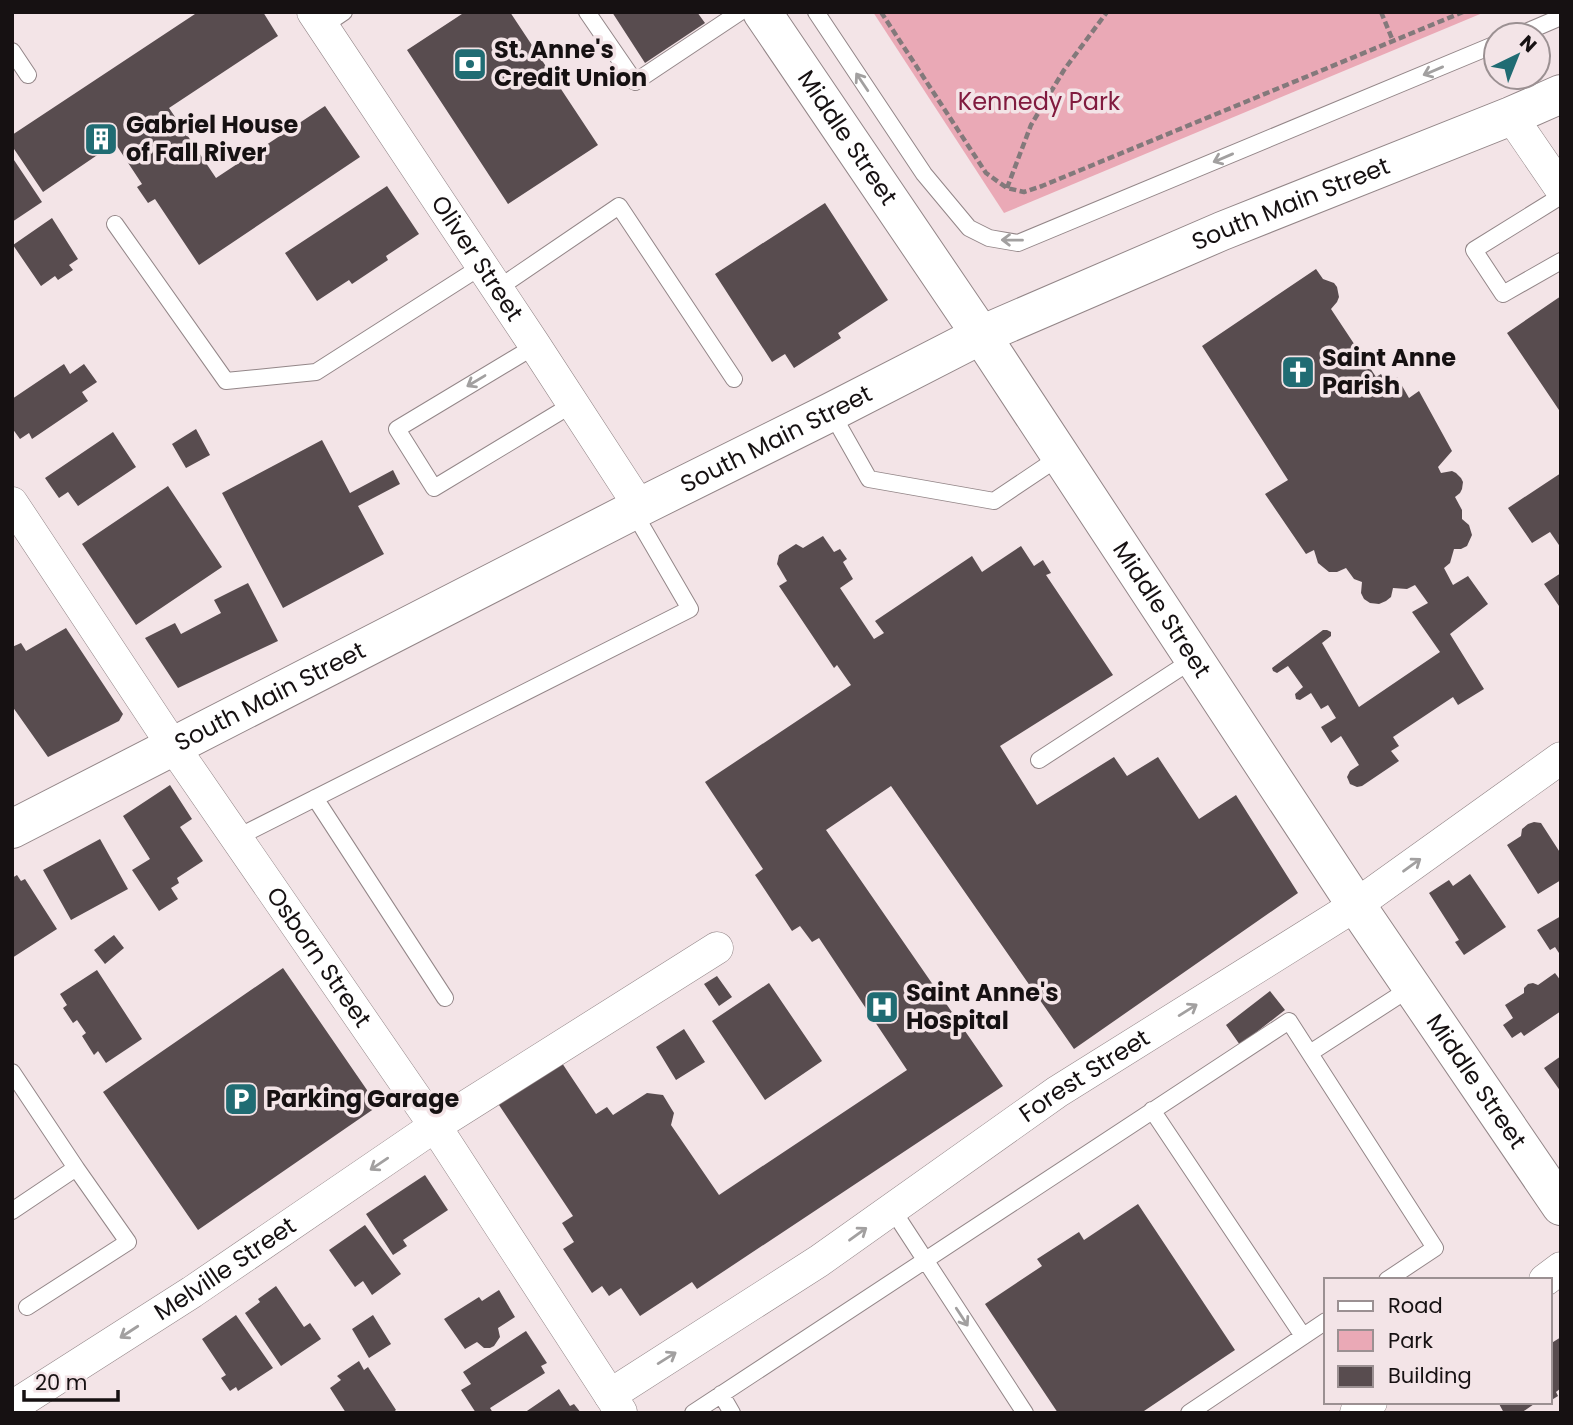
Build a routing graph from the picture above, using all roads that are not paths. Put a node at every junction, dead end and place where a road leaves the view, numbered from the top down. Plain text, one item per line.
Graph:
1 (587, 12) edge
2 (740, 12) edge
3 (762, 12) edge
4 (816, 12) edge
5 (326, 17) edge
6 (1482, 50) edge
7 (12, 51) edge
8 (29, 75) dead end
9 (1561, 94) edge
10 (1511, 116) junction
11 (1561, 190) edge
12 (1561, 196) edge
13 (115, 224) dead end
14 (1558, 263) edge
15 (490, 278) junction
16 (981, 335) junction
17 (535, 346) junction
18 (734, 379) dead end
19 (573, 404) junction
20 (831, 412) junction
21 (1061, 456) junction
22 (12, 503) edge
23 (636, 509) junction
24 (1194, 659) junction
25 (173, 747) junction
26 (1561, 758) edge
27 (1039, 760) dead end
28 (315, 798) junction
29 (12, 829) edge
30 (236, 838) junction
31 (1356, 905) junction
32 (717, 948) dead end
33 (1412, 987) junction
34 (445, 998) dead end
35 (1310, 1053) junction
36 (12, 1072) edge
37 (1152, 1110) junction
38 (435, 1126) junction
39 (76, 1168) junction
40 (1561, 1206) edge
41 (892, 1209) junction
42 (12, 1211) edge
43 (925, 1260) junction
44 (1390, 1278) edge
45 (27, 1307) dead end
46 (1324, 1322) edge
47 (1303, 1336) junction
48 (721, 1394) junction
49 (615, 1404) edge
50 (12, 1407) edge
51 (693, 1413) edge
52 (732, 1413) edge
53 (1025, 1413) edge
54 (1189, 1413) edge

1 - 2 lane
3 - 16 main road, Middle Street
6 -> 4 lane
5 - 15 street, Oliver Street
7 - 8 lane
9 - 10 main road, South Main Street
10 - 11 street
10 - 16 main road, South Main Street
12 - 14 lane
13 - 15 lane
15 - 17 street, Oliver Street
15 - 18 lane
16 - 20 main road, South Main Street
16 - 21 main road, Middle Street
17 - 19 street, Oliver Street
17 -> 19 lane
19 - 23 street, Oliver Street
20 - 21 lane
20 - 23 main road, South Main Street
21 - 24 main road, Middle Street
22 - 25 street, Osborn Street
23 - 25 main road, South Main Street
23 - 28 lane
24 - 27 lane
24 - 31 main road, Middle Street
25 - 29 main road, South Main Street
25 - 30 street, Osborn Street
31 -> 26 street, Forest Street
28 - 30 lane
28 - 34 lane
30 - 38 street, Osborn Street
31 - 33 main road, Middle Street
41 -> 31 street, Forest Street
32 - 38 street, Melville Street
33 - 35 lane
33 - 40 main road, Middle Street
35 - 37 lane
35 - 44 lane
36 - 39 lane
37 - 43 lane
37 - 47 lane
38 - 49 street, Osborn Street
38 -> 50 street, Melville Street
39 - 42 lane
39 - 45 lane
41 - 43 lane
49 -> 41 street, Forest Street
43 - 48 lane
43 -> 53 lane
46 - 47 lane
47 - 54 lane
48 - 51 lane
48 - 52 lane

